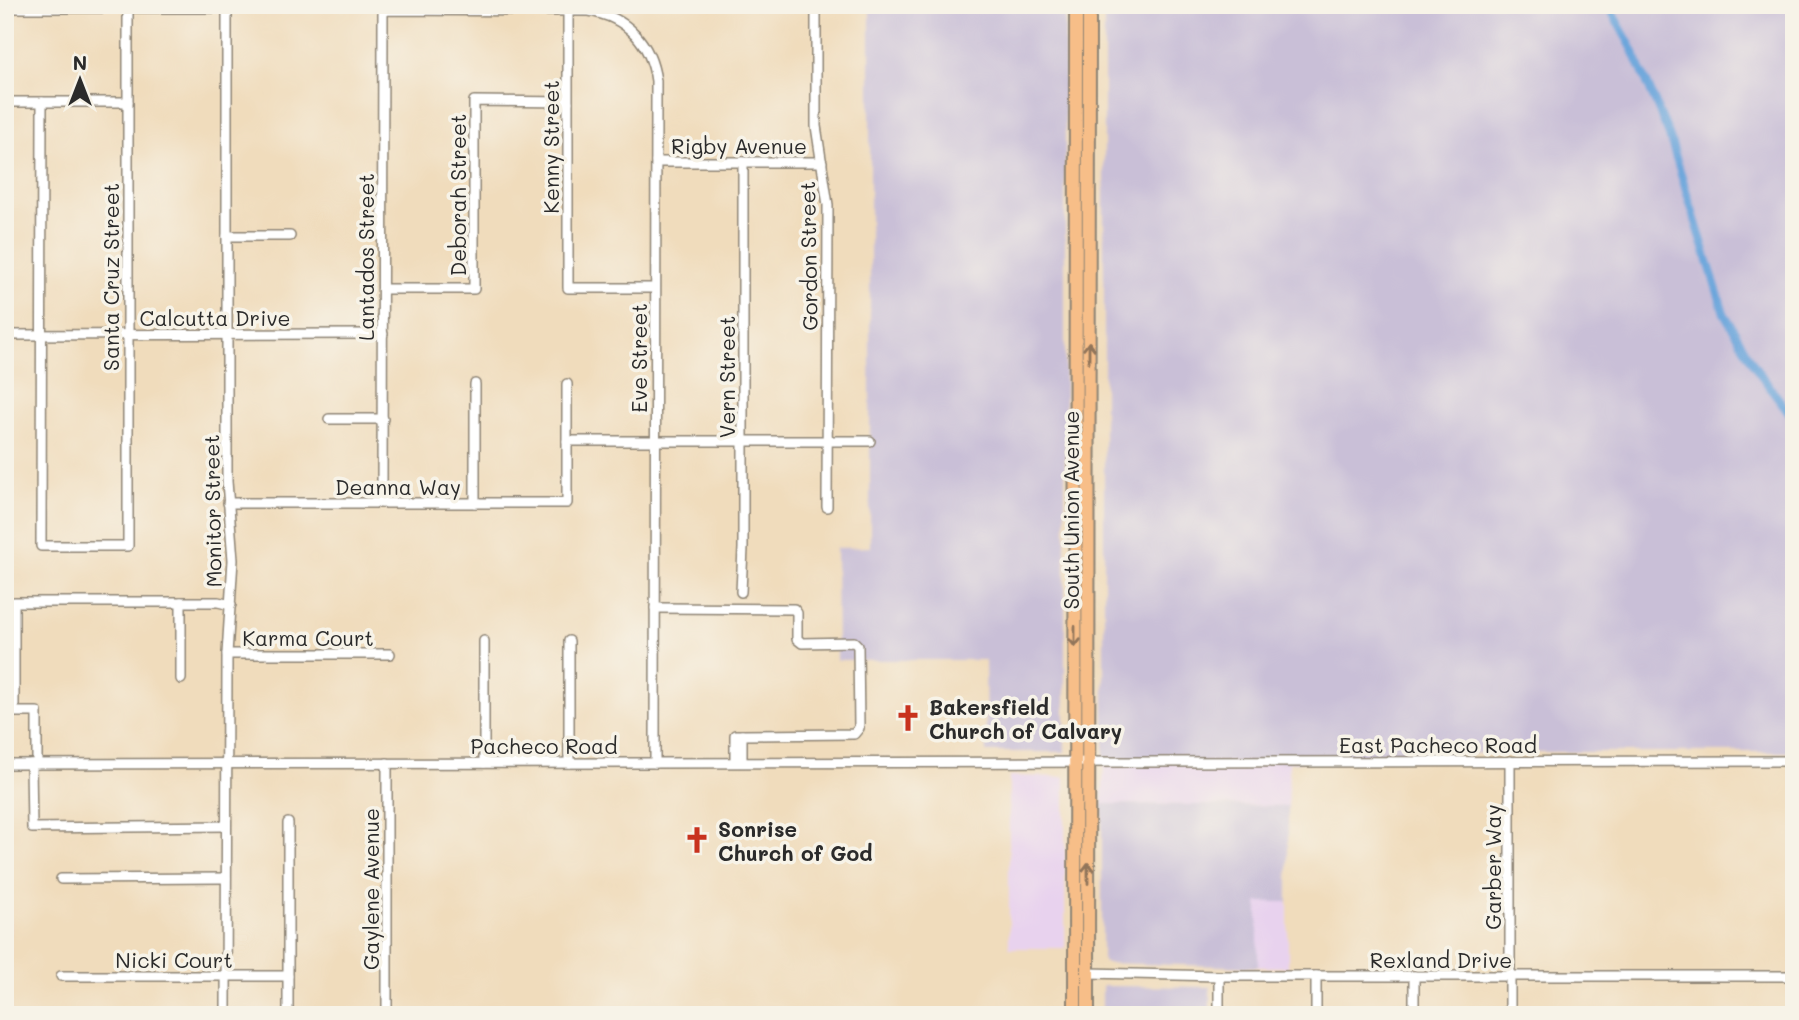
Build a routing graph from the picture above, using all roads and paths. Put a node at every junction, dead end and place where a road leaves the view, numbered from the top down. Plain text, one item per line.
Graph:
1 (817, 5) edge
2 (1076, 5) edge
3 (1089, 5) edge
4 (227, 6) edge
5 (5, 8) edge
6 (128, 8) junction
7 (568, 8) edge
8 (383, 10) joint
9 (1076, 26) junction
10 (1089, 93) junction
11 (5, 102) edge
12 (42, 102) junction
13 (128, 102) junction
14 (568, 102) junction
15 (1076, 144) junction
16 (656, 162) junction
17 (743, 162) junction
18 (822, 162) junction
19 (1089, 211) junction
20 (227, 236) junction
21 (289, 236) dead end
22 (1076, 258) junction
23 (655, 288) junction
24 (383, 289) junction
25 (1089, 325) junction
26 (128, 334) junction
27 (227, 334) junction
28 (383, 334) junction
29 (5, 335) edge
30 (41, 335) junction
31 (1076, 376) junction
32 (475, 384) dead end
33 (567, 384) dead end
34 (329, 419) dead end
35 (383, 419) junction
36 (567, 441) junction
37 (655, 441) junction
38 (743, 441) junction
39 (827, 441) junction
40 (870, 441) dead end
41 (1089, 441) junction
42 (228, 503) junction
43 (382, 503) junction
44 (475, 503) junction
45 (827, 507) dead end
46 (741, 592) dead end
47 (181, 602) junction
48 (230, 605) junction
49 (655, 608) junction
50 (484, 641) dead end
51 (569, 641) dead end
52 (227, 654) junction
53 (390, 654) dead end
54 (181, 679) dead end
55 (1510, 761) junction
56 (1794, 761) edge
57 (655, 762) junction
58 (739, 762) junction
59 (1082, 762) junction
60 (226, 763) junction
61 (387, 763) junction
62 (484, 763) junction
63 (569, 763) junction
64 (5, 764) edge
65 (34, 764) junction
66 (288, 823) dead end
67 (226, 826) junction
68 (226, 878) junction
69 (61, 879) dead end
70 (1075, 887) junction
71 (1075, 969) junction
72 (1088, 973) junction
73 (61, 976) dead end
74 (226, 976) junction
75 (288, 976) junction
76 (1219, 976) junction
77 (1317, 976) junction
78 (1414, 976) junction
79 (1510, 976) junction
80 (1794, 976) edge
81 (226, 1015) edge
82 (288, 1015) edge
83 (387, 1015) edge
84 (1075, 1015) edge
85 (1082, 1015) edge
86 (1088, 1015) edge
87 (1219, 1015) edge
88 (1316, 1015) edge
89 (1414, 1015) edge
90 (1510, 1015) edge

1 - 18 street, Gordon Street
2 - 9 main road, South Union Avenue
3 - 10 main road, South Union Avenue
4 - 6 street
4 - 20 street, Monitor Street
5 - 6 street
6 - 13 street, Santa Cruz Street
7 - 8 street, Eve Street
7 - 14 street, Kenny Street
7 - 16 street, Eve Street
8 - 24 street, Lantados Street
9 - 10 main road
9 - 15 main road, South Union Avenue
10 - 19 main road, South Union Avenue
11 - 12 street
12 - 13 street
12 - 30 street
13 - 26 street, Santa Cruz Street
14 - 23 street, Kenny Street
14 - 24 street, Deborah Street
15 - 19 main road
15 - 22 main road, South Union Avenue
16 - 17 street, Rigby Avenue
16 - 23 street, Eve Street
17 - 18 street, Rigby Avenue
17 - 38 street, Vern Street
18 - 39 street, Gordon Street
19 - 25 main road, South Union Avenue
20 - 21 street
20 - 27 street, Monitor Street
22 - 25 main road
22 - 31 main road, South Union Avenue
23 - 37 street, Eve Street
24 - 28 street, Lantados Street
41 -> 25 main road, South Union Avenue
26 - 27 street, Calcutta Drive
26 - 30 street, Calcutta Drive
26 - 30 street, Santa Cruz Street
27 - 28 street, Calcutta Drive
27 - 42 street, Monitor Street
28 - 35 street, Lantados Street
29 - 30 street, Calcutta Drive
31 - 41 main road
31 -> 59 main road, South Union Avenue
32 - 44 street
33 - 36 street
34 - 35 street
35 - 43 street, Lantados Street
36 - 37 street
36 - 44 street, Deanna Way
37 - 38 street
37 - 49 street, Eve Street
38 - 39 street
38 - 46 street, Vern Street
39 - 40 street
39 - 45 street, Gordon Street
41 - 59 main road, South Union Avenue
42 - 43 street, Deanna Way
42 - 48 street, Monitor Street
43 - 44 street, Deanna Way
47 - 48 street
47 - 54 street
47 - 65 street
48 - 52 street, Monitor Street
49 - 57 street, Eve Street
49 - 58 street
50 - 62 street
51 - 63 street
52 - 53 street, Karma Court
52 - 60 street, Monitor Street
55 - 56 street, East Pacheco Road
55 - 59 street, East Pacheco Road
55 - 79 street, Garber Way
57 - 58 street, Pacheco Road
57 - 63 street, Pacheco Road
58 - 59 street, Pacheco Road
59 - 70 main road, South Union Avenue
72 -> 59 main road, South Union Avenue
60 - 61 street, Pacheco Road
60 - 65 street, Pacheco Road
60 - 67 street, Monitor Street
61 - 62 street, Pacheco Road
61 - 83 street, Gaylene Avenue
62 - 63 street, Pacheco Road
64 - 65 street, Pacheco Road
65 - 67 street
66 - 75 street
67 - 68 street, Monitor Street
68 - 69 street
68 - 74 street, Monitor Street
70 - 71 main road, South Union Avenue
70 - 72 main road
71 - 84 main road, South Union Avenue
71 - 85 main road
72 - 76 street, Rexland Drive
72 - 86 main road, South Union Avenue
73 - 74 street, Nicki Court
74 - 75 street, Nicki Court
74 - 81 street, Monitor Street
75 - 82 street
76 - 77 street, Rexland Drive
76 - 87 street
77 - 78 street, Rexland Drive
77 - 88 street
78 - 79 street, Rexland Drive
78 - 89 street
79 - 80 street, Rexland Drive
79 - 90 street, Garber Way

